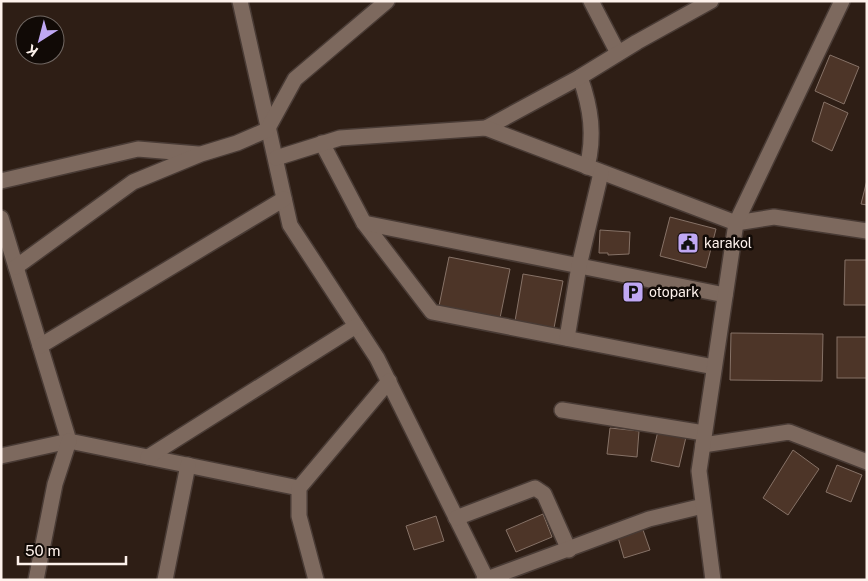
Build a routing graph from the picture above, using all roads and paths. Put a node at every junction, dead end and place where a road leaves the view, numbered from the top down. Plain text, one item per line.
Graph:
1 (240, 1) edge
2 (387, 1) edge
3 (591, 1) edge
4 (712, 1) edge
5 (842, 1) edge
6 (618, 53) junction
7 (580, 78) junction
8 (486, 128) junction
9 (267, 130) junction
10 (322, 143) junction
11 (201, 154) junction
12 (276, 158) junction
13 (594, 170) junction
14 (1, 181) edge
15 (284, 199) junction
16 (1, 218) edge
17 (364, 223) junction
18 (736, 223) junction
19 (867, 231) edge
20 (579, 266) junction
21 (16, 267) junction
22 (725, 295) junction
23 (356, 326) junction
24 (567, 338) junction
25 (40, 346) junction
26 (714, 367) junction
27 (389, 381) junction
28 (562, 410) dead end
29 (704, 439) junction
30 (69, 441) junction
31 (1, 456) edge
32 (148, 457) junction
33 (867, 462) edge
34 (188, 466) junction
35 (299, 488) junction
36 (704, 506) junction
37 (456, 518) junction
38 (569, 550) junction
39 (36, 580) edge
40 (166, 580) edge
41 (316, 580) edge
42 (486, 580) edge
43 (713, 580) edge

1 - 9 street
2 - 9 street
3 - 6 street
4 - 6 street
5 - 18 street
6 - 7 street
7 - 8 street
7 - 13 street
8 - 10 street
8 - 13 street
9 - 11 street
9 - 12 street
10 - 12 street
10 - 17 street
11 - 14 street
11 - 21 street
12 - 15 street
13 - 18 street
13 - 20 street
15 - 23 street
15 - 25 street
16 - 21 street
17 - 20 street
17 - 24 street
18 - 19 street
18 - 22 street
20 - 22 street
20 - 24 street
21 - 25 street
22 - 26 street
23 - 27 street
23 - 32 street
24 - 26 street
25 - 30 street
26 - 29 street
27 - 35 street
27 - 37 street
28 - 29 street
29 - 33 street
29 - 36 street
30 - 31 street
30 - 32 street
30 - 39 street
32 - 34 street
34 - 35 street
34 - 40 street
35 - 41 street
36 - 38 street
36 - 43 street
37 - 38 street
37 - 42 street
38 - 42 street

